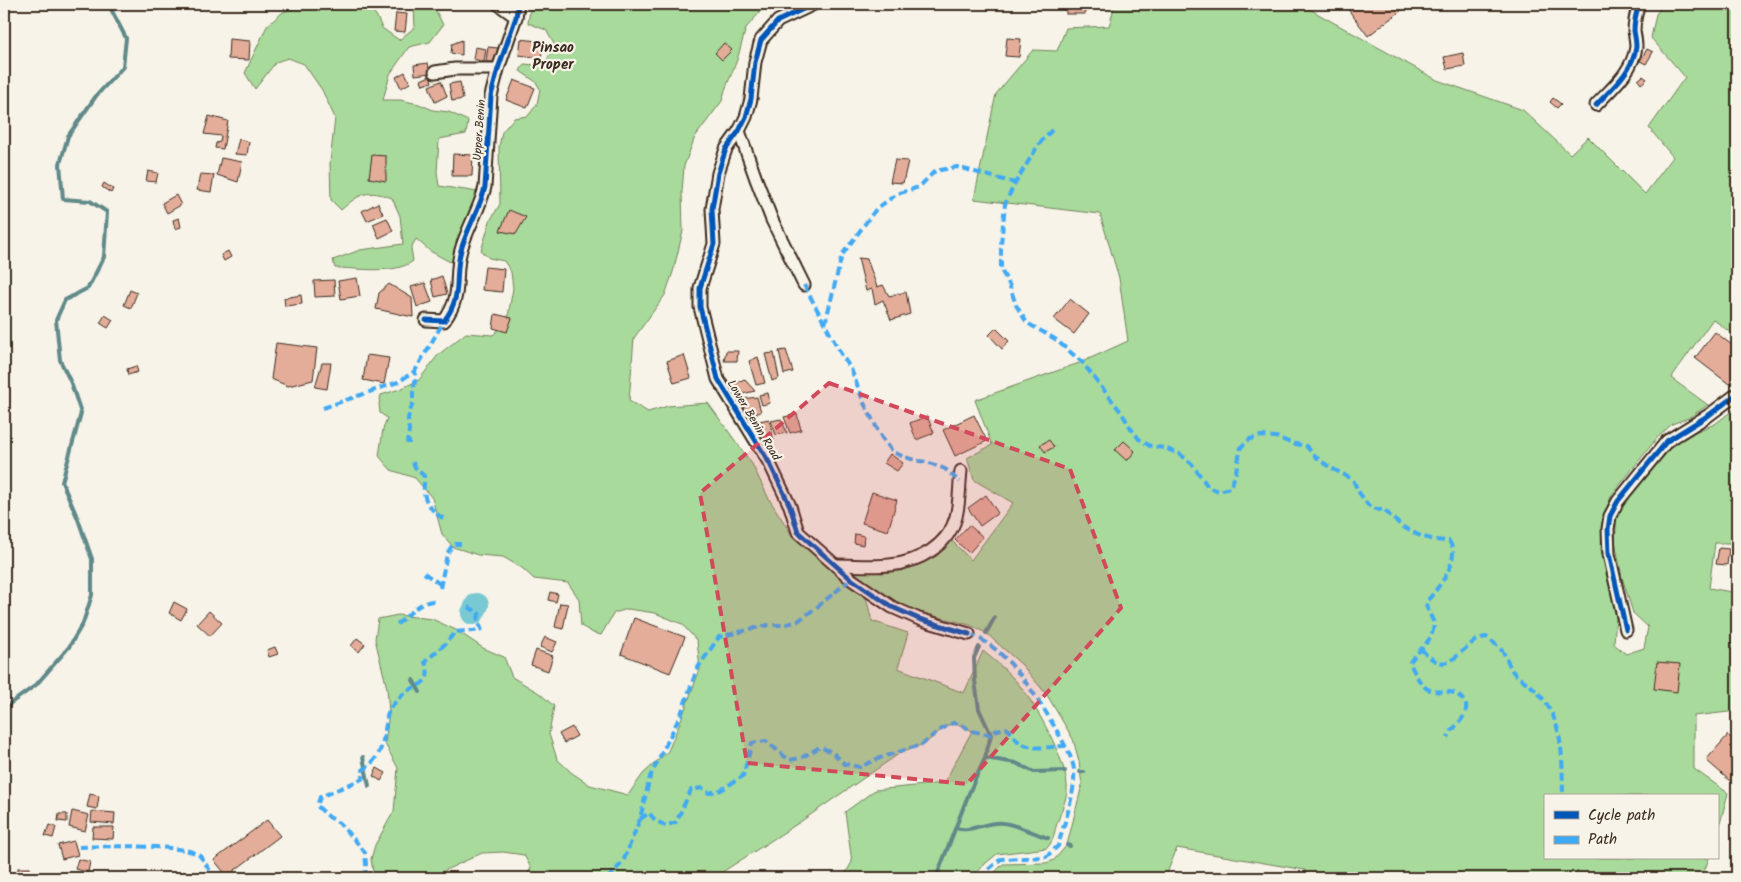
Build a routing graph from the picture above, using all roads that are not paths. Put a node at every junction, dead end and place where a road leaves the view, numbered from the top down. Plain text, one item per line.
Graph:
1 (498, 4) edge
2 (518, 4) edge
3 (814, 4) edge
4 (1639, 4) edge
5 (516, 16) junction
6 (498, 69) junction
7 (435, 72) dead end
8 (1596, 105) dead end
9 (739, 131) junction
10 (804, 285) dead end
11 (426, 320) dead end
12 (1737, 394) edge
13 (961, 472) dead end
14 (836, 565) junction
15 (1626, 630) dead end
16 (969, 634) dead end

1 - 5 street
2 - 5 street, Upper Benin
3 - 9 street, Lower Benin Road
4 - 8 street
5 - 6 street, Upper Benin
6 - 7 street
6 - 11 street, Upper Benin
9 - 10 street
9 - 14 street, Lower Benin Road
12 - 15 street
13 - 14 street
14 - 16 street, Lower Benin Road

